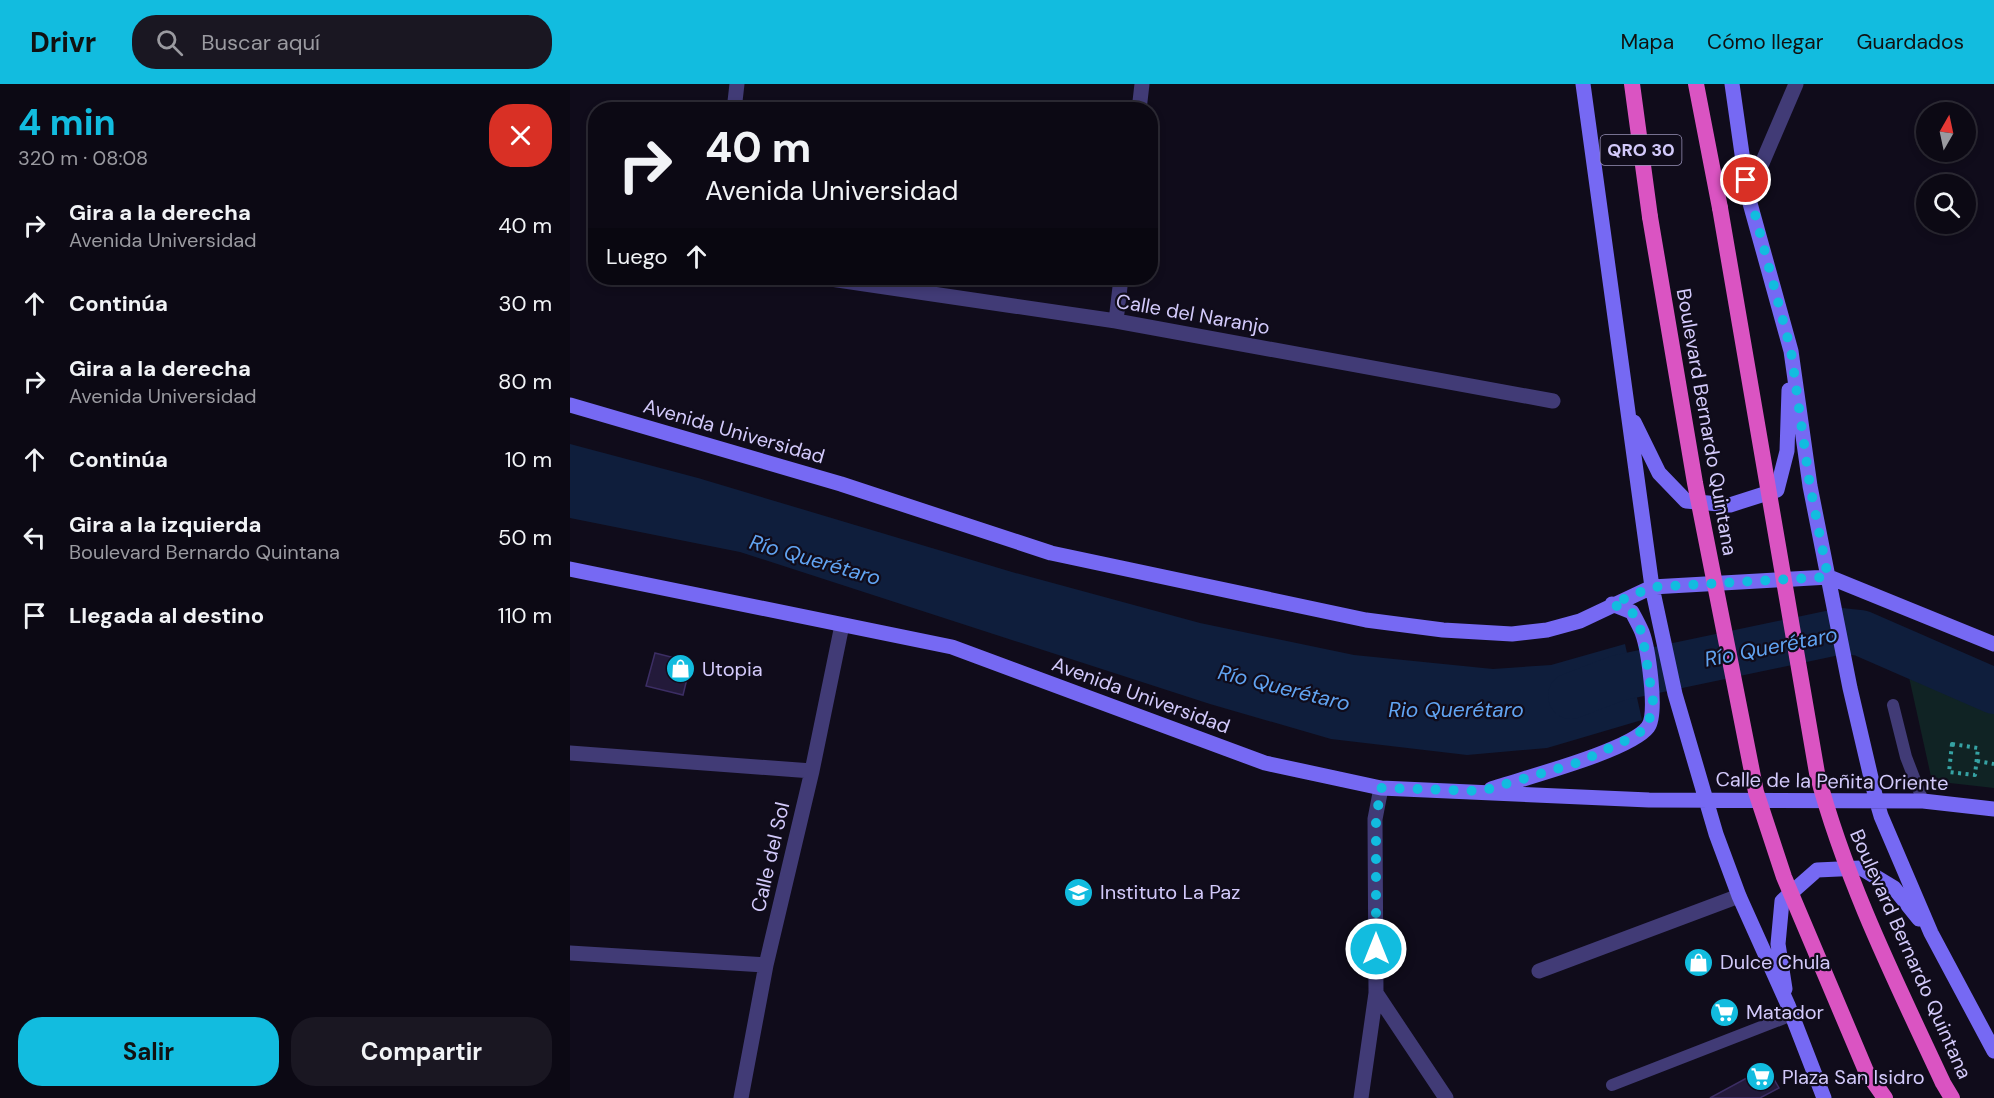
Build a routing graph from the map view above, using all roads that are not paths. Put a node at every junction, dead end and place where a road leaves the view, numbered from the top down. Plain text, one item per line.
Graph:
1 (737, 84) edge
2 (1142, 84) edge
3 (1583, 84) edge
4 (1632, 84) edge
5 (1696, 84) edge
6 (1732, 84) edge
7 (1796, 84) edge
8 (735, 102) edge
9 (1140, 102) edge
10 (1748, 196) junction
11 (872, 285) edge
12 (1120, 285) edge
13 (1116, 321) junction
14 (1791, 351) junction
15 (1552, 401) dead end
16 (570, 405) edge
17 (1628, 411) junction
18 (570, 569) edge
19 (1828, 577) junction
20 (1652, 587) junction
21 (1612, 604) junction
22 (842, 625) junction
23 (1994, 644) edge
24 (1893, 705) dead end
25 (570, 753) edge
26 (812, 771) junction
27 (1381, 788) junction
28 (1482, 791) junction
29 (1705, 799) junction
30 (1876, 799) junction
31 (1923, 801) junction
32 (1994, 809) edge
33 (1739, 896) junction
34 (1931, 933) junction
35 (570, 953) edge
36 (766, 965) junction
37 (1539, 971) dead end
38 (1376, 993) junction
39 (1790, 1010) junction
40 (1994, 1051) edge
41 (1612, 1085) dead end
42 (741, 1098) edge
43 (1361, 1098) edge
44 (1446, 1098) edge
45 (1824, 1098) edge
46 (1885, 1098) edge
47 (1952, 1098) edge

1 - 8 street
2 - 9 street
3 - 17 main road
4 - 46 highway, Boulevard Bernardo Quintana / QRO 30, bridge
5 - 47 highway, Boulevard Bernardo Quintana / QRO 30, bridge
6 - 10 main road, Boulevard Bernardo Quintana
7 - 10 street
10 - 14 main road, Boulevard Bernardo Quintana
11 - 13 street, Calle del Naranjo
12 - 13 street
13 - 15 street, Calle del Naranjo
14 - 17 main road
14 - 19 main road, Boulevard Bernardo Quintana
16 - 21 main road, Avenida Universidad
17 - 20 main road
18 - 22 main road, Avenida Universidad
19 - 20 main road, Avenida Universidad
19 - 23 main road
19 - 30 main road, Boulevard Bernardo Quintana
20 - 21 main road, Avenida Universidad
20 - 29 main road
21 - 28 main road
22 - 26 street, Calle del Sol
22 - 27 main road, Avenida Universidad
24 - 31 lane
25 - 26 street
26 - 36 street, Calle del Sol
27 - 28 main road, Avenida Universidad
27 - 38 street
28 - 29 main road, Avenida Universidad
29 - 30 main road, Calle de la Peñita Oriente
29 - 33 main road
30 - 31 main road, Calle de la Peñita Oriente
30 - 34 main road, Boulevard Bernardo Quintana
31 - 32 main road, Calle de la Peñita Oriente
33 - 37 street
33 - 39 main road
34 - 39 main road
34 - 40 main road, Boulevard Bernardo Quintana
35 - 36 street
36 - 42 street, Calle del Sol
38 - 43 street
38 - 44 street
39 - 41 lane
39 - 45 main road

